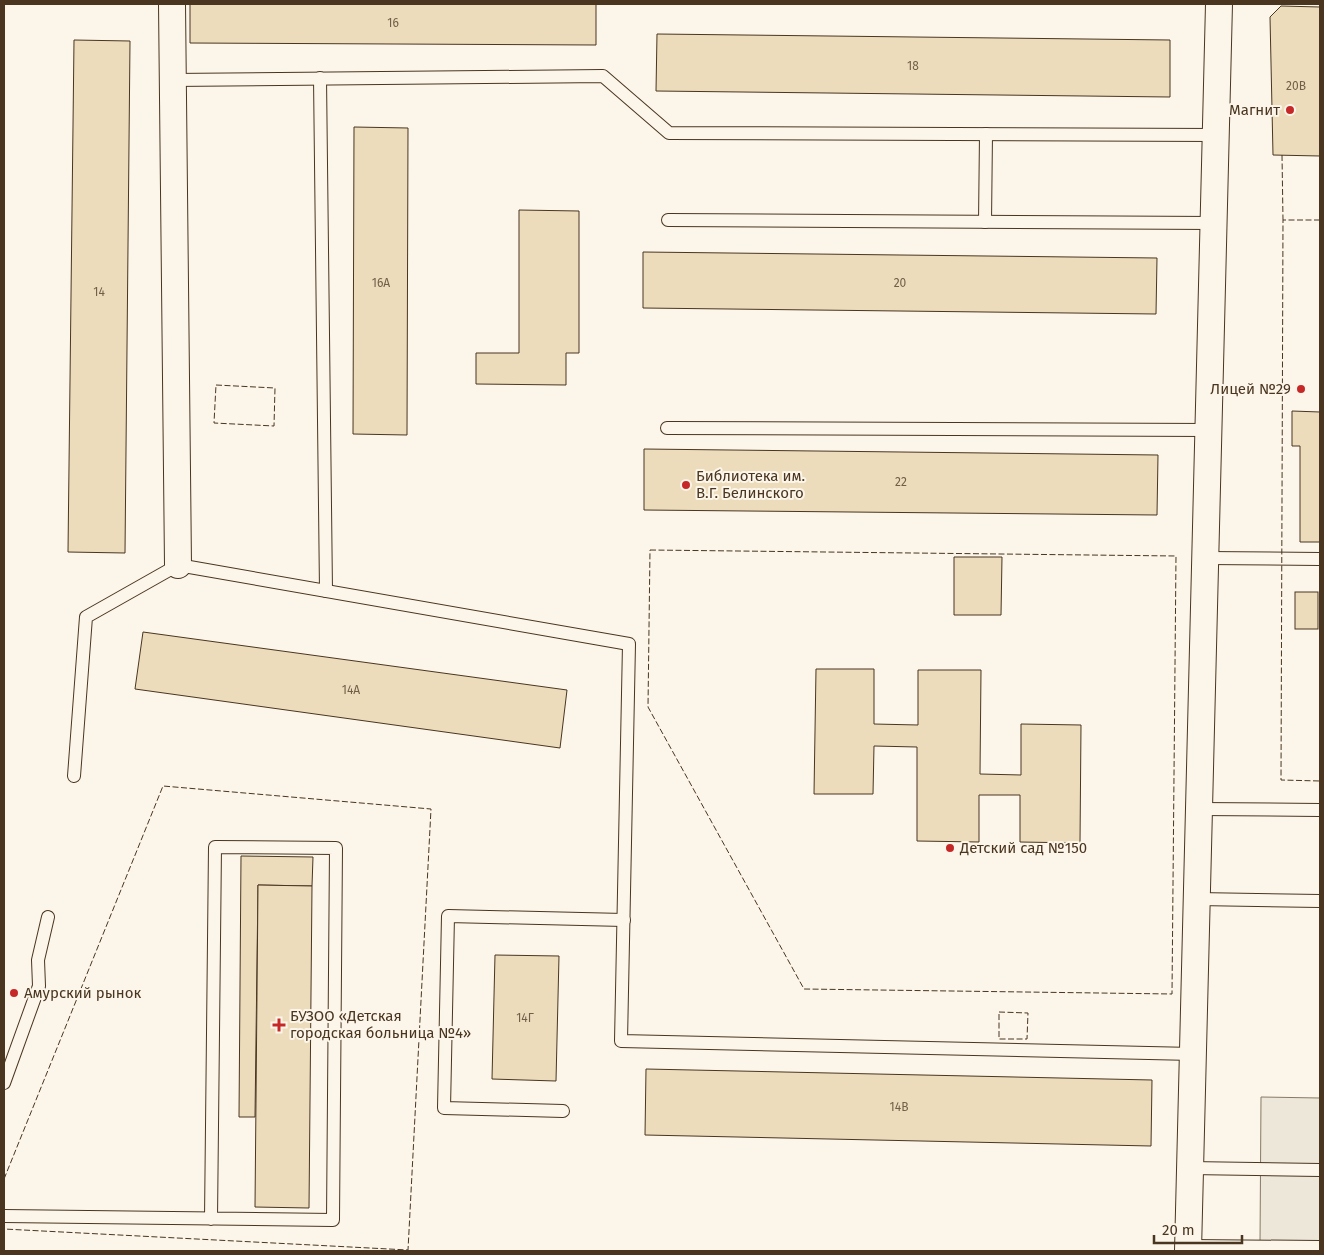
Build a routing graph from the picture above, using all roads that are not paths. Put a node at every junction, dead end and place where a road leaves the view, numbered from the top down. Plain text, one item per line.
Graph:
1 (172, 4) edge
2 (1220, 4) edge
3 (320, 78) junction
4 (172, 80) junction
5 (986, 134) junction
6 (1216, 136) junction
7 (668, 220) dead end
8 (985, 222) junction
9 (1214, 223) junction
10 (667, 428) dead end
11 (1209, 430) junction
12 (1206, 558) junction
13 (1320, 559) edge
14 (178, 565) junction
15 (326, 591) junction
16 (74, 776) dead end
17 (1199, 809) junction
18 (1320, 810) edge
19 (1197, 900) junction
20 (1320, 901) edge
21 (48, 917) dead end
22 (624, 920) junction
23 (1194, 1054) junction
24 (4, 1083) edge
25 (563, 1111) dead end
26 (1190, 1168) junction
27 (1320, 1170) edge
28 (4, 1216) edge
29 (212, 1219) junction
30 (1320, 1247) edge
31 (1188, 1249) edge

1 - 4 street
2 - 6 street
3 - 4 lane
3 - 5 lane
3 - 15 lane
4 - 14 street
5 - 6 lane
5 - 8 lane
6 - 9 street
7 - 8 lane
8 - 9 lane
9 - 11 street
10 - 11 lane
11 - 12 street
12 - 13 lane
12 - 17 street
14 - 15 lane
14 - 16 lane
15 - 22 lane
17 - 18 lane
17 - 19 street
19 - 20 lane
19 - 23 street
21 - 24 lane
22 - 23 lane
22 - 25 lane
23 - 26 street
26 - 27 lane
26 - 31 street
28 - 29 lane
29 - 29 lane
30 - 31 lane

